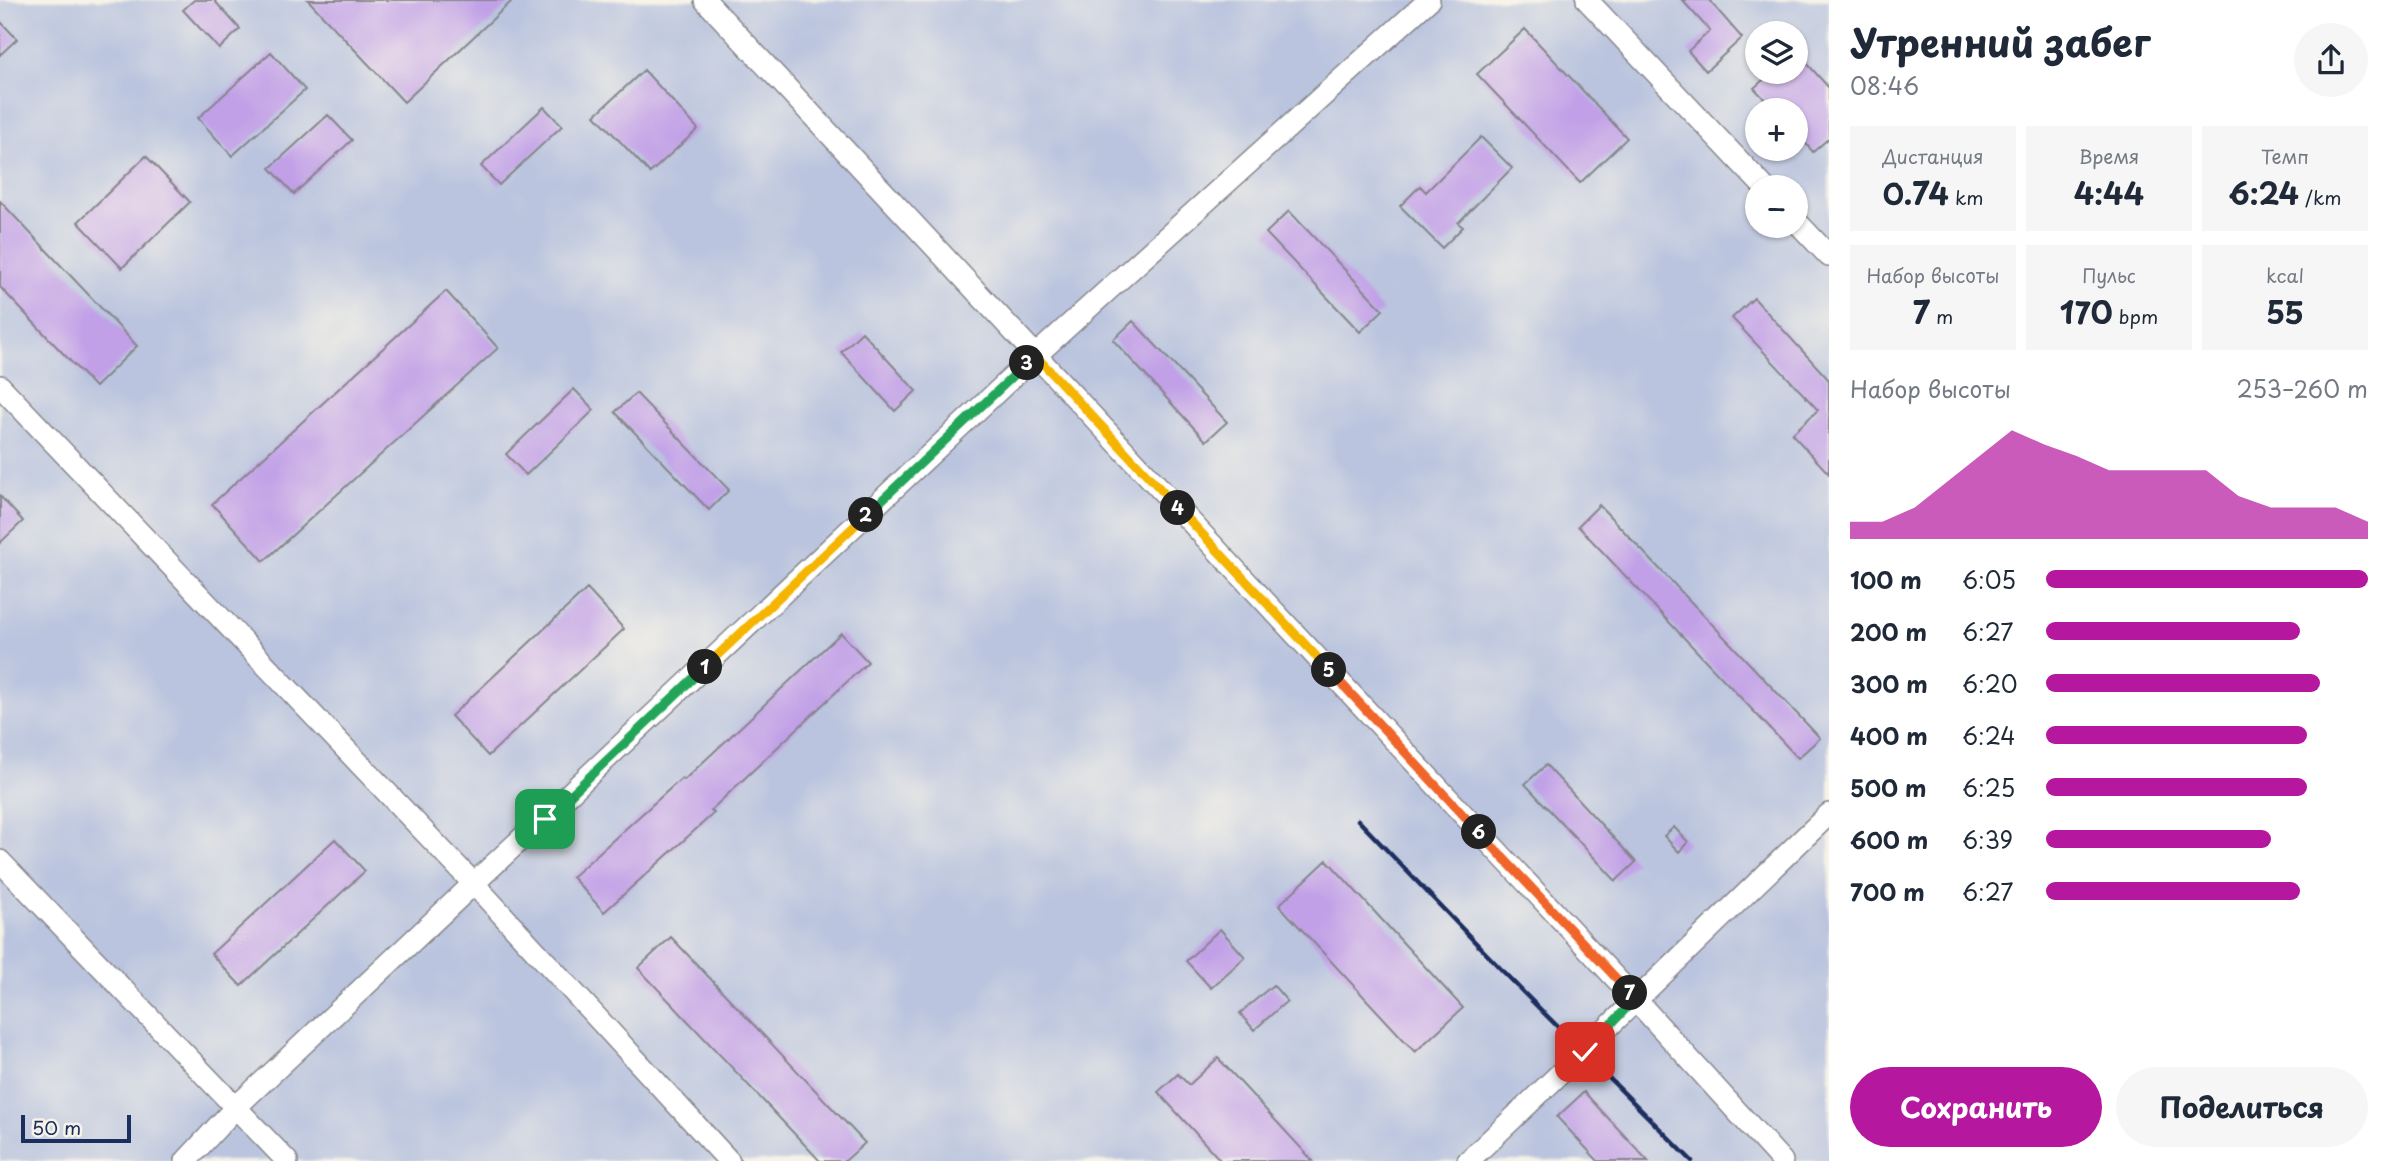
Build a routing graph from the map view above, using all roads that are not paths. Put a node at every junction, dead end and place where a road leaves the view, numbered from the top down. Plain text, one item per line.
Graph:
1 (705, 0) edge
2 (1429, 0) edge
3 (1587, 0) edge
4 (1753, 175) edge
5 (1808, 234) edge
6 (1829, 256) edge
7 (1035, 355) junction
8 (0, 386) edge
9 (1829, 814) edge
10 (0, 860) edge
11 (475, 885) junction
12 (1635, 999) junction
13 (236, 1107) junction
14 (186, 1161) edge
15 (286, 1161) edge
16 (729, 1161) edge
17 (1468, 1161) edge
18 (1782, 1161) edge

1 - 7 lane
2 - 7 lane
3 - 4 lane
5 - 6 lane
7 - 11 lane
7 - 12 lane
8 - 11 lane
9 - 12 lane
10 - 13 lane
11 - 13 lane
11 - 16 lane
12 - 17 lane
12 - 18 lane
13 - 14 lane
13 - 15 lane

